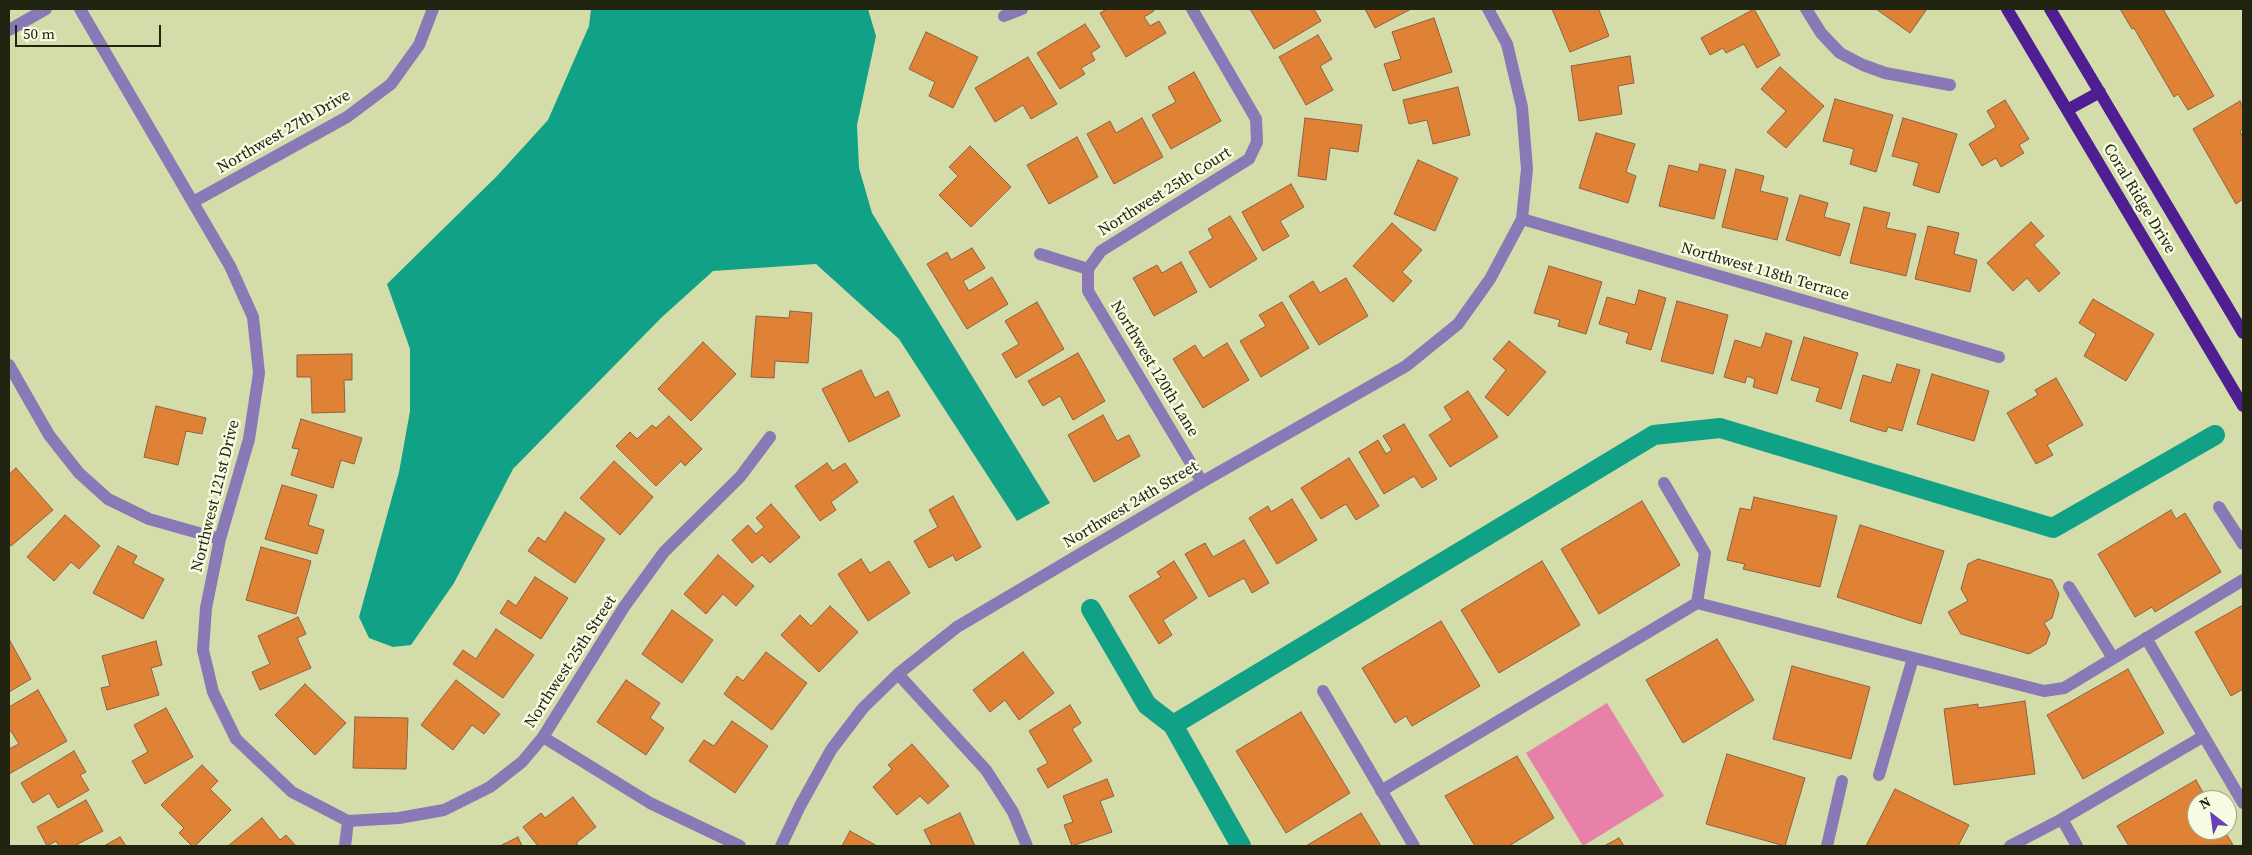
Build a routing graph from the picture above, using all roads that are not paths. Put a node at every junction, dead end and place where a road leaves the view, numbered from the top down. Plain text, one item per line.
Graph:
1 (46, 9) edge
2 (80, 9) edge
3 (433, 9) edge
4 (1022, 9) edge
5 (1192, 9) edge
6 (1488, 9) edge
7 (1806, 9) edge
8 (2007, 9) edge
9 (2050, 9) edge
10 (1004, 16) dead end
11 (9, 30) edge
12 (1950, 85) dead end
13 (2100, 92) junction
14 (2067, 110) junction
15 (194, 202) junction
16 (1522, 219) junction
17 (1040, 254) dead end
18 (1088, 269) junction
19 (2243, 333) edge
20 (1999, 357) dead end
21 (9, 365) edge
22 (2243, 406) edge
23 (770, 437) dead end
24 (1202, 482) junction
25 (1664, 483) dead end
26 (2219, 507) dead end
27 (220, 539) junction
28 (2243, 544) edge
29 (2243, 580) edge
30 (2069, 587) dead end
31 (1697, 603) junction
32 (2146, 638) junction
33 (1913, 658) junction
34 (2113, 658) junction
35 (898, 674) junction
36 (1323, 692) dead end
37 (2204, 736) junction
38 (544, 737) junction
39 (1879, 775) dead end
40 (1842, 780) dead end
41 (1381, 791) junction
42 (2243, 803) edge
43 (2062, 819) junction
44 (348, 821) junction
45 (344, 846) edge
46 (740, 846) edge
47 (781, 846) edge
48 (1027, 846) edge
49 (1414, 846) edge
50 (1827, 846) edge
51 (2010, 846) edge
52 (2077, 846) edge

1 - 11 street
2 - 15 street, Northwest 121st Drive
3 - 15 street, Northwest 27th Drive
4 - 10 street
5 - 18 street, Northwest 25th Court
6 - 16 street
7 - 12 street
8 - 14 main road, Coral Ridge Drive
9 - 13 main road, Coral Ridge Drive
13 - 14 main road
13 - 19 main road, Coral Ridge Drive
14 - 22 main road, Coral Ridge Drive
15 - 27 street, Northwest 121st Drive
16 - 20 street, Northwest 118th Terrace
16 - 24 street, Northwest 24th Street
17 - 18 street
18 - 24 street, Northwest 120th Lane
21 - 27 street
23 - 38 street, Northwest 25th Street
24 - 35 street, Northwest 24th Street
25 - 31 street
26 - 28 street
27 - 44 street, Northwest 121st Drive
29 - 32 street
30 - 34 street
31 - 33 street
31 - 41 street
32 - 34 street
32 - 37 street
33 - 34 street
33 - 39 street
35 - 47 street, Northwest 24th Street
35 - 48 street
36 - 41 street
37 - 42 street
37 - 43 street
38 - 44 street, Northwest 25th Street
38 - 46 street
40 - 50 street
41 - 49 street
43 - 51 street
43 - 52 street
44 - 45 street

